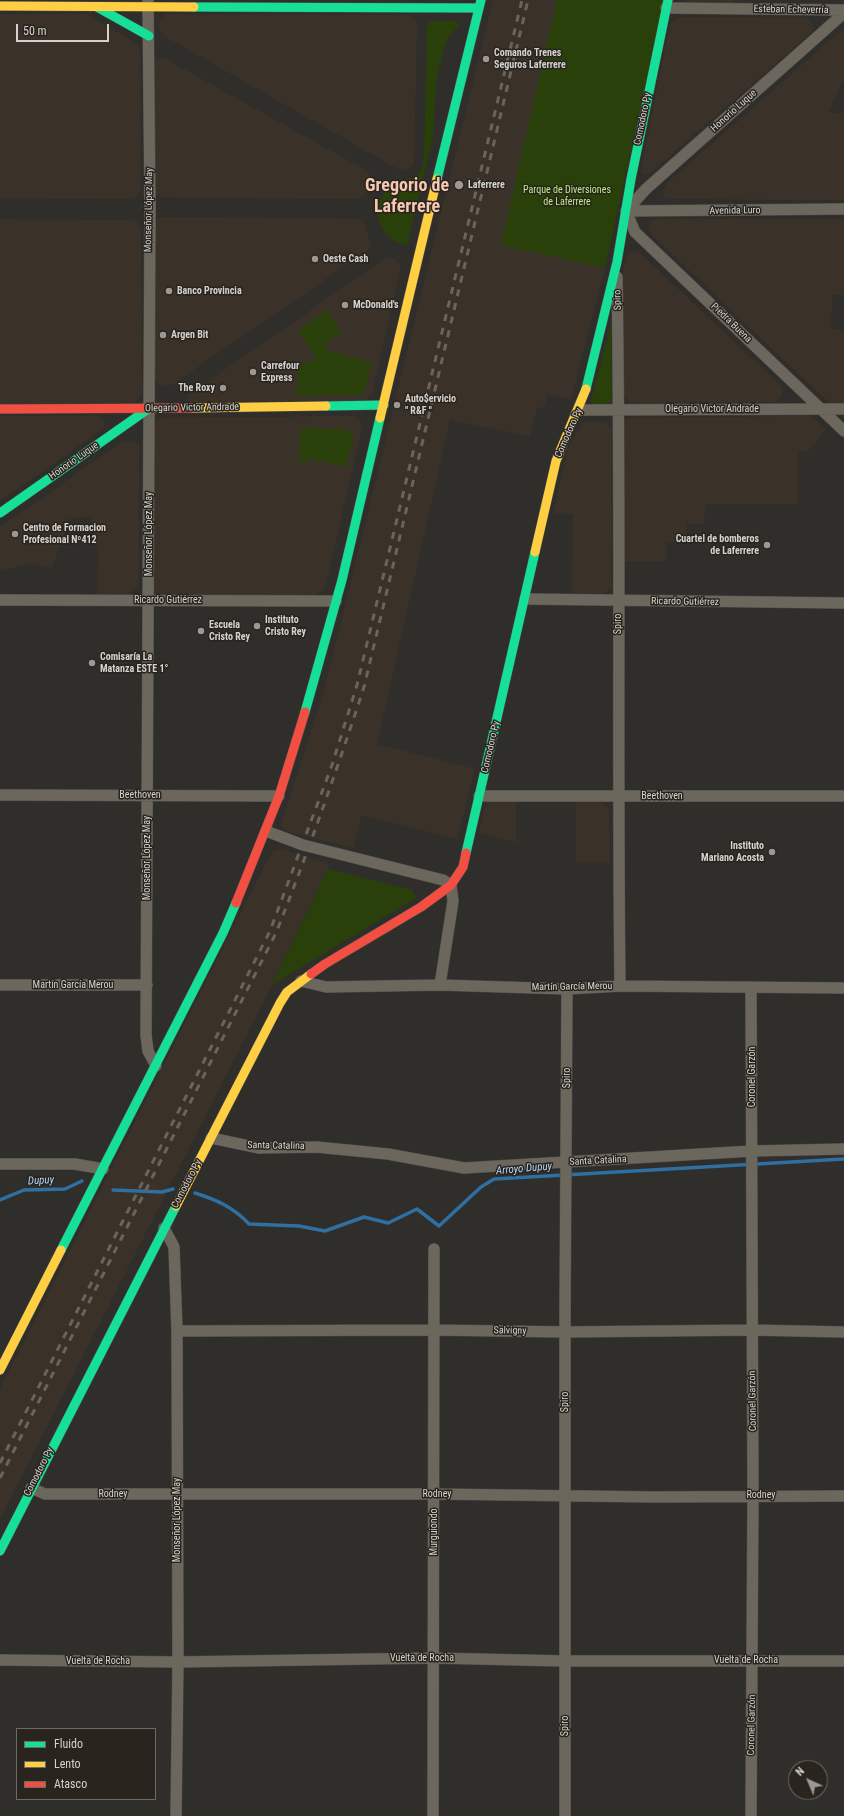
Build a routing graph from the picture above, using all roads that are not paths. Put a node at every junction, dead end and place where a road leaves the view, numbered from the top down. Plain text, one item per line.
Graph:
1 (83, 0) edge
2 (148, 3) edge
3 (424, 4) edge
4 (480, 4) edge
5 (667, 4) edge
6 (0, 6) edge
7 (95, 6) junction
8 (844, 10) edge
9 (844, 14) edge
10 (149, 36) junction
11 (844, 209) edge
12 (626, 211) junction
13 (617, 262) junction
14 (384, 405) junction
15 (0, 409) edge
16 (148, 409) junction
17 (619, 409) junction
18 (822, 409) junction
19 (844, 409) edge
20 (579, 410) junction
21 (844, 431) edge
22 (0, 513) edge
23 (525, 598) junction
24 (0, 600) edge
25 (149, 600) junction
26 (336, 601) junction
27 (618, 601) junction
28 (844, 603) edge
29 (0, 795) edge
30 (147, 795) junction
31 (279, 796) junction
32 (479, 796) junction
33 (618, 796) junction
34 (844, 796) edge
35 (266, 831) junction
36 (451, 886) junction
37 (301, 981) junction
38 (0, 985) edge
39 (147, 985) junction
40 (440, 985) junction
41 (620, 986) junction
42 (751, 987) junction
43 (844, 988) edge
44 (567, 989) junction
45 (156, 1066) junction
46 (211, 1138) junction
47 (844, 1149) edge
48 (751, 1153) junction
49 (0, 1164) edge
50 (567, 1166) junction
51 (103, 1169) junction
52 (164, 1228) junction
53 (434, 1249) dead end
54 (434, 1330) junction
55 (752, 1330) junction
56 (177, 1331) junction
57 (565, 1332) junction
58 (844, 1332) edge
59 (4, 1353) edge
60 (0, 1370) edge
61 (31, 1488) junction
62 (177, 1494) junction
63 (434, 1494) junction
64 (565, 1495) junction
65 (753, 1495) junction
66 (844, 1496) edge
67 (0, 1550) edge
68 (434, 1658) junction
69 (0, 1660) edge
70 (752, 1660) junction
71 (565, 1661) junction
72 (844, 1661) edge
73 (178, 1662) junction
74 (176, 1816) edge
75 (433, 1816) edge
76 (565, 1816) edge
77 (751, 1816) edge

1 - 7 main road
2 - 3 main road
2 - 7 main road
2 - 10 street, Monseñor López May
3 - 4 main road
4 - 14 main road
5 - 8 street, Esteban Echeverría
5 - 12 main road, Comodoro Py
6 - 7 main road
7 - 10 main road
9 - 12 street, Honorio Luque
10 - 16 street, Monseñor López May
11 - 12 street, Avenida Luro
12 - 13 main road, Comodoro Py
12 - 18 street, Piedra Buena
13 - 17 street, Spiro
13 - 20 main road, Comodoro Py
14 - 16 main road, Olegario Victor Andrade
14 - 26 main road
15 - 16 main road, Olegario Victor Andrade
16 - 22 main road, Honorio Luque
16 - 25 street, Monseñor López May
17 - 18 street, Olegario Victor Andrade
17 - 20 street, Olegario Victor Andrade
17 - 27 street, Spiro
18 - 19 street, Olegario Victor Andrade
18 - 21 street, Piedra Buena
20 - 23 main road, Comodoro Py
23 - 27 street, Ricardo Gutiérrez
23 - 32 main road, Comodoro Py
24 - 25 street, Ricardo Gutiérrez
25 - 26 street, Ricardo Gutiérrez
25 - 30 street, Monseñor López May
26 - 31 main road
27 - 28 street, Ricardo Gutiérrez
27 - 33 street, Spiro
29 - 30 street, Beethoven
30 - 31 street, Beethoven
30 - 39 street, Monseñor López May
31 - 35 main road
32 - 33 street, Beethoven
32 - 36 main road, Comodoro Py
33 - 34 street, Beethoven
33 - 41 street, Spiro
35 - 36 street
35 - 45 main road
36 - 37 main road, Comodoro Py
36 - 40 street
37 - 40 street, Martín García Merou
37 - 46 main road, Comodoro Py
38 - 39 street, Martín García Merou
39 - 45 street, Monseñor López May
40 - 44 street, Martín García Merou
41 - 42 street, Martín García Merou
41 - 44 street, Martín García Merou
42 - 43 street, Martín García Merou
42 - 48 street, Coronel Garzón
44 - 50 street, Spiro
45 - 51 main road
46 - 50 street, Santa Catalina
46 - 52 main road, Comodoro Py
47 - 48 street, Santa Catalina
48 - 50 street, Santa Catalina
48 - 55 street, Coronel Garzón
49 - 51 street
50 - 57 street, Spiro
51 - 59 main road
52 - 56 street, Monseñor López May
52 - 61 main road, Comodoro Py
53 - 54 street, Murguiondo
54 - 56 street, Salvigny
54 - 57 street, Salvigny
54 - 63 street, Murguiondo
55 - 57 street, Salvigny
55 - 58 street, Salvigny
55 - 65 street, Coronel Garzón
56 - 62 street, Monseñor López May
57 - 64 street, Spiro
59 - 60 main road
61 - 62 street, Rodney
61 - 67 main road, Comodoro Py
62 - 63 street, Rodney
62 - 73 street, Monseñor López May
63 - 64 street, Rodney
63 - 68 street, Murguiondo
64 - 65 street, Rodney
64 - 71 street, Spiro
65 - 66 street, Rodney
65 - 70 street, Coronel Garzón
68 - 71 street, Vuelta de Rocha
68 - 73 street, Vuelta de Rocha
68 - 75 street, Murguiondo
69 - 73 street, Vuelta de Rocha
70 - 71 street, Vuelta de Rocha
70 - 72 street, Vuelta de Rocha
70 - 77 street, Coronel Garzón
71 - 76 street, Spiro
73 - 74 street, Monseñor López May

